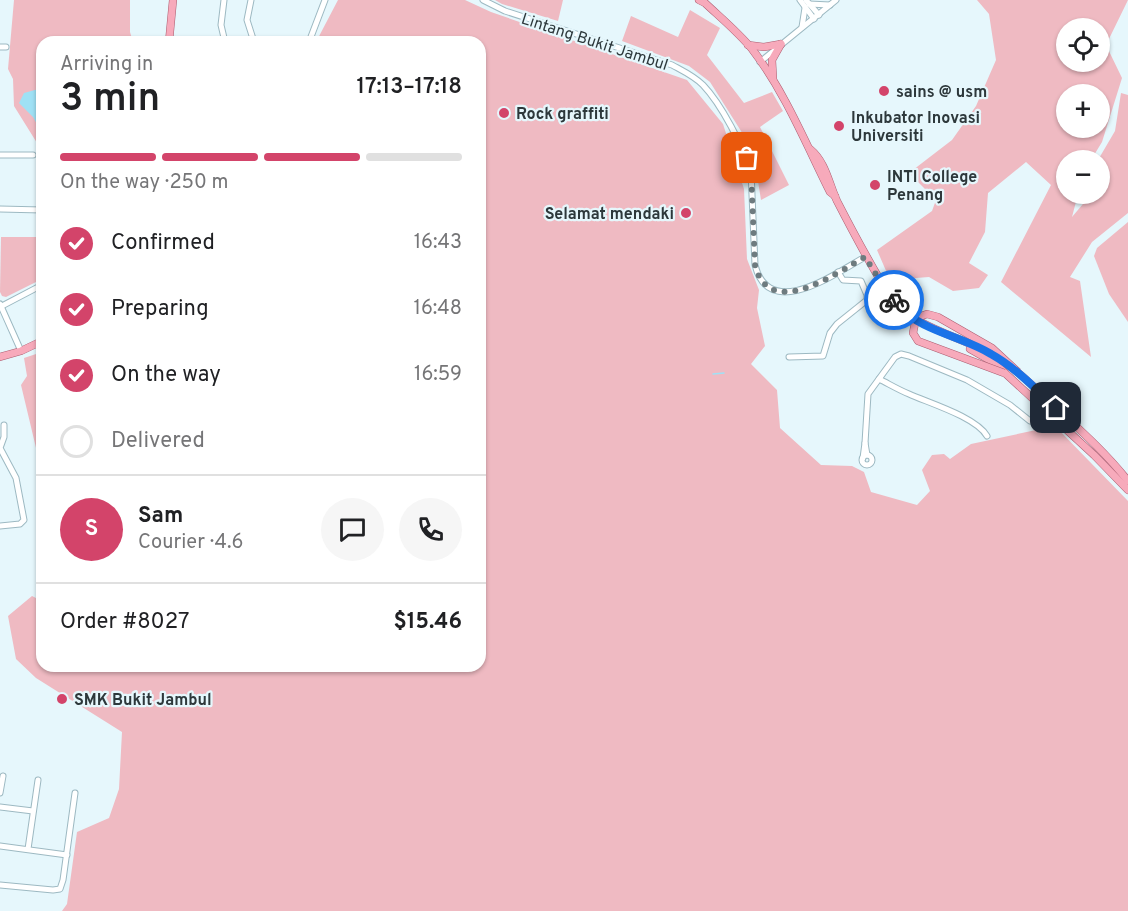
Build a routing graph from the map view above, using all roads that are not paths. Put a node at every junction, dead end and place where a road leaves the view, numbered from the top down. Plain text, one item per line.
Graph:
1 (174, 0) edge
2 (224, 0) edge
3 (251, 0) edge
4 (325, 0) edge
5 (483, 0) edge
6 (699, 0) edge
7 (800, 0) edge
8 (836, 0) edge
9 (806, 4) edge
10 (830, 5) junction
11 (816, 17) junction
12 (801, 29) junction
13 (170, 36) edge
14 (224, 36) edge
15 (252, 36) edge
16 (311, 36) edge
17 (748, 44) junction
18 (781, 44) junction
19 (760, 62) junction
20 (774, 82) junction
21 (0, 155) edge
22 (33, 155) dead end
23 (0, 209) edge
24 (36, 210) edge
25 (865, 257) junction
26 (838, 272) junction
27 (36, 288) edge
28 (891, 298) junction
29 (0, 306) edge
30 (36, 344) edge
31 (21, 351) junction
32 (0, 357) edge
33 (789, 357) dead end
34 (1018, 372) junction
35 (1004, 373) junction
36 (879, 380) junction
37 (1048, 412) junction
38 (4, 425) dead end
39 (987, 435) dead end
40 (0, 448) edge
41 (865, 456) dead end
42 (1128, 480) edge
43 (1128, 490) edge
44 (0, 526) edge
45 (3, 776) dead end
46 (38, 780) dead end
47 (0, 793) edge
48 (75, 793) dead end
49 (0, 807) edge
50 (33, 811) junction
51 (0, 846) edge
52 (28, 849) junction
53 (67, 855) junction
54 (0, 885) edge

1 - 13 main road
2 - 14 street
3 - 15 street
4 - 16 street
5 - 26 street, Lintang Bukit Jambul
6 - 17 main road
7 - 9 street
8 - 10 street
9 - 10 street
9 - 11 street
9 - 12 street
10 - 11 street
11 - 12 street
12 - 18 street
17 - 18 main road
17 - 19 main road
18 - 19 street
18 - 20 main road
19 - 20 main road
20 - 25 main road
21 - 22 street
23 - 24 street
25 - 26 street, Lintang Bukit Jambul
25 - 28 main road
26 - 33 street
27 - 29 street
28 - 34 main road
28 - 35 main road
29 - 31 street
30 - 31 main road
31 - 32 main road
34 - 35 main road, bridge
34 - 42 main road
35 - 37 main road
36 - 37 street
36 - 39 street
36 - 41 street
37 - 43 main road
38 - 40 street
40 - 44 street
45 - 47 street
46 - 50 street
48 - 53 street
49 - 50 street
50 - 52 street
51 - 52 street
52 - 53 street
53 - 54 street

